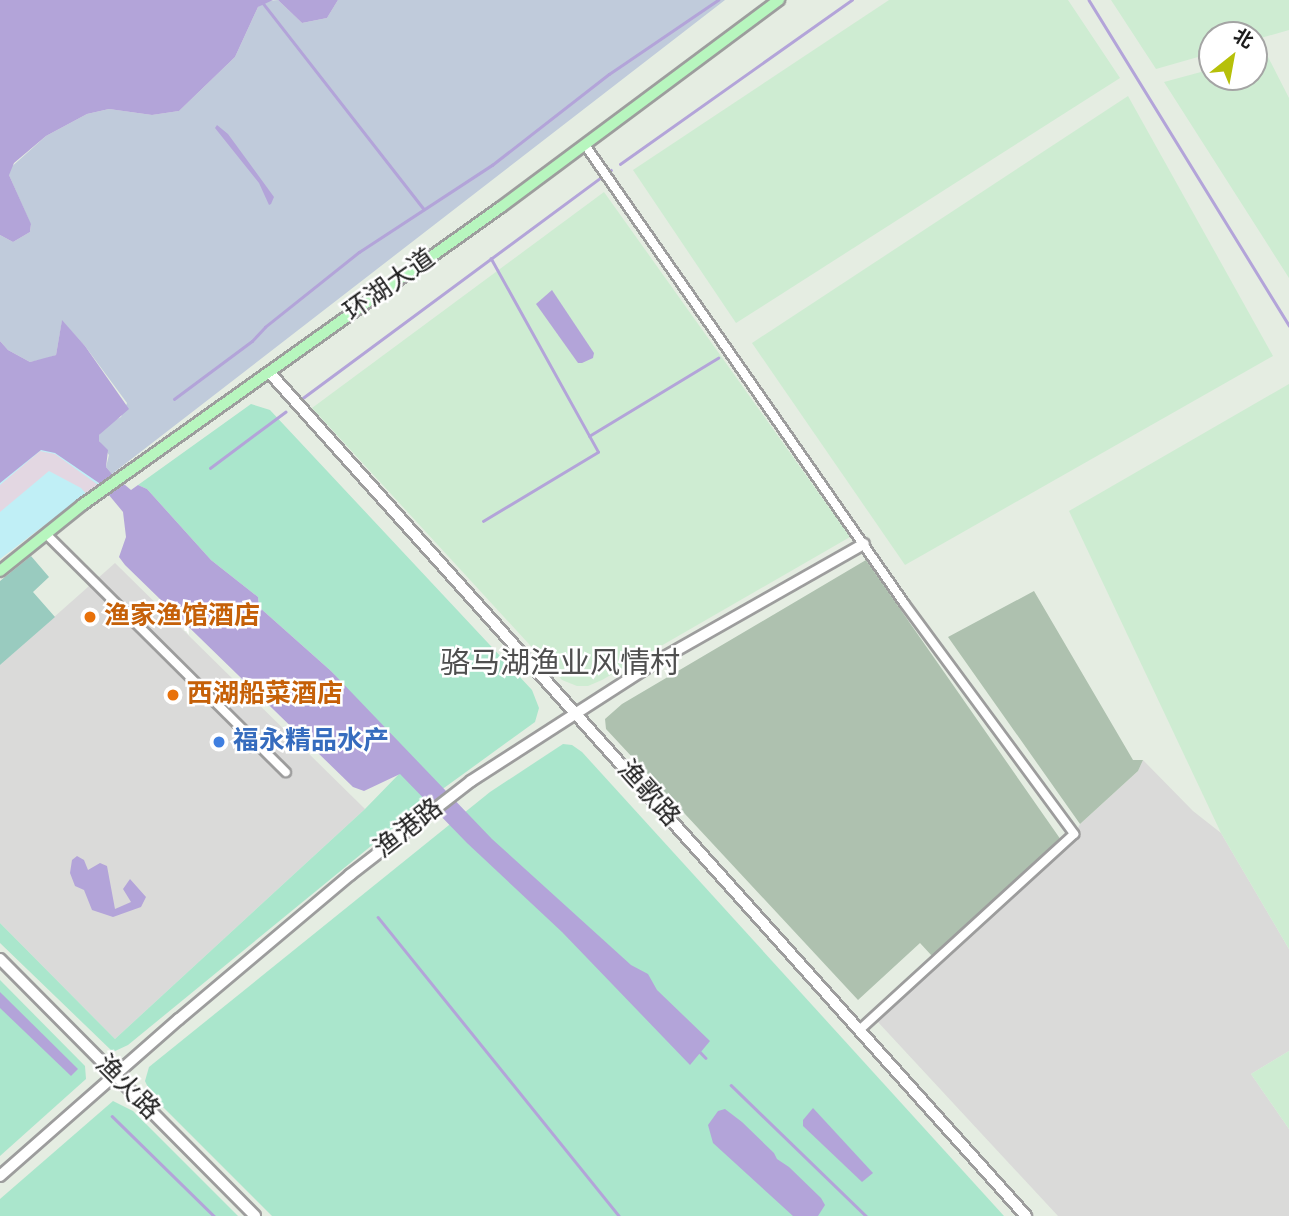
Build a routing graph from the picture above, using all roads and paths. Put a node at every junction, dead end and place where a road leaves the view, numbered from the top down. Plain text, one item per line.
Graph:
1 (779, 0) edge
2 (586, 145) junction
3 (269, 372) junction
4 (46, 534) junction
5 (864, 544) junction
6 (0, 571) edge
7 (575, 713) junction
8 (286, 772) dead end
9 (0, 959) edge
10 (859, 1030) junction
11 (115, 1076) junction
12 (0, 1176) edge
13 (255, 1216) edge
14 (1026, 1216) edge

1 - 2 main road, 环湖大道
2 - 3 main road, 环湖大道
2 - 5 street
3 - 4 main road, 环湖大道
3 - 7 street, 渔歌路
4 - 6 main road, 环湖大道
4 - 8 street
5 - 7 street, 渔港路
5 - 10 street
7 - 10 street, 渔歌路
7 - 11 street, 渔港路
9 - 11 street, 渔火路
10 - 14 street, 渔歌路
11 - 12 street, 渔港路
11 - 13 street, 渔火路

